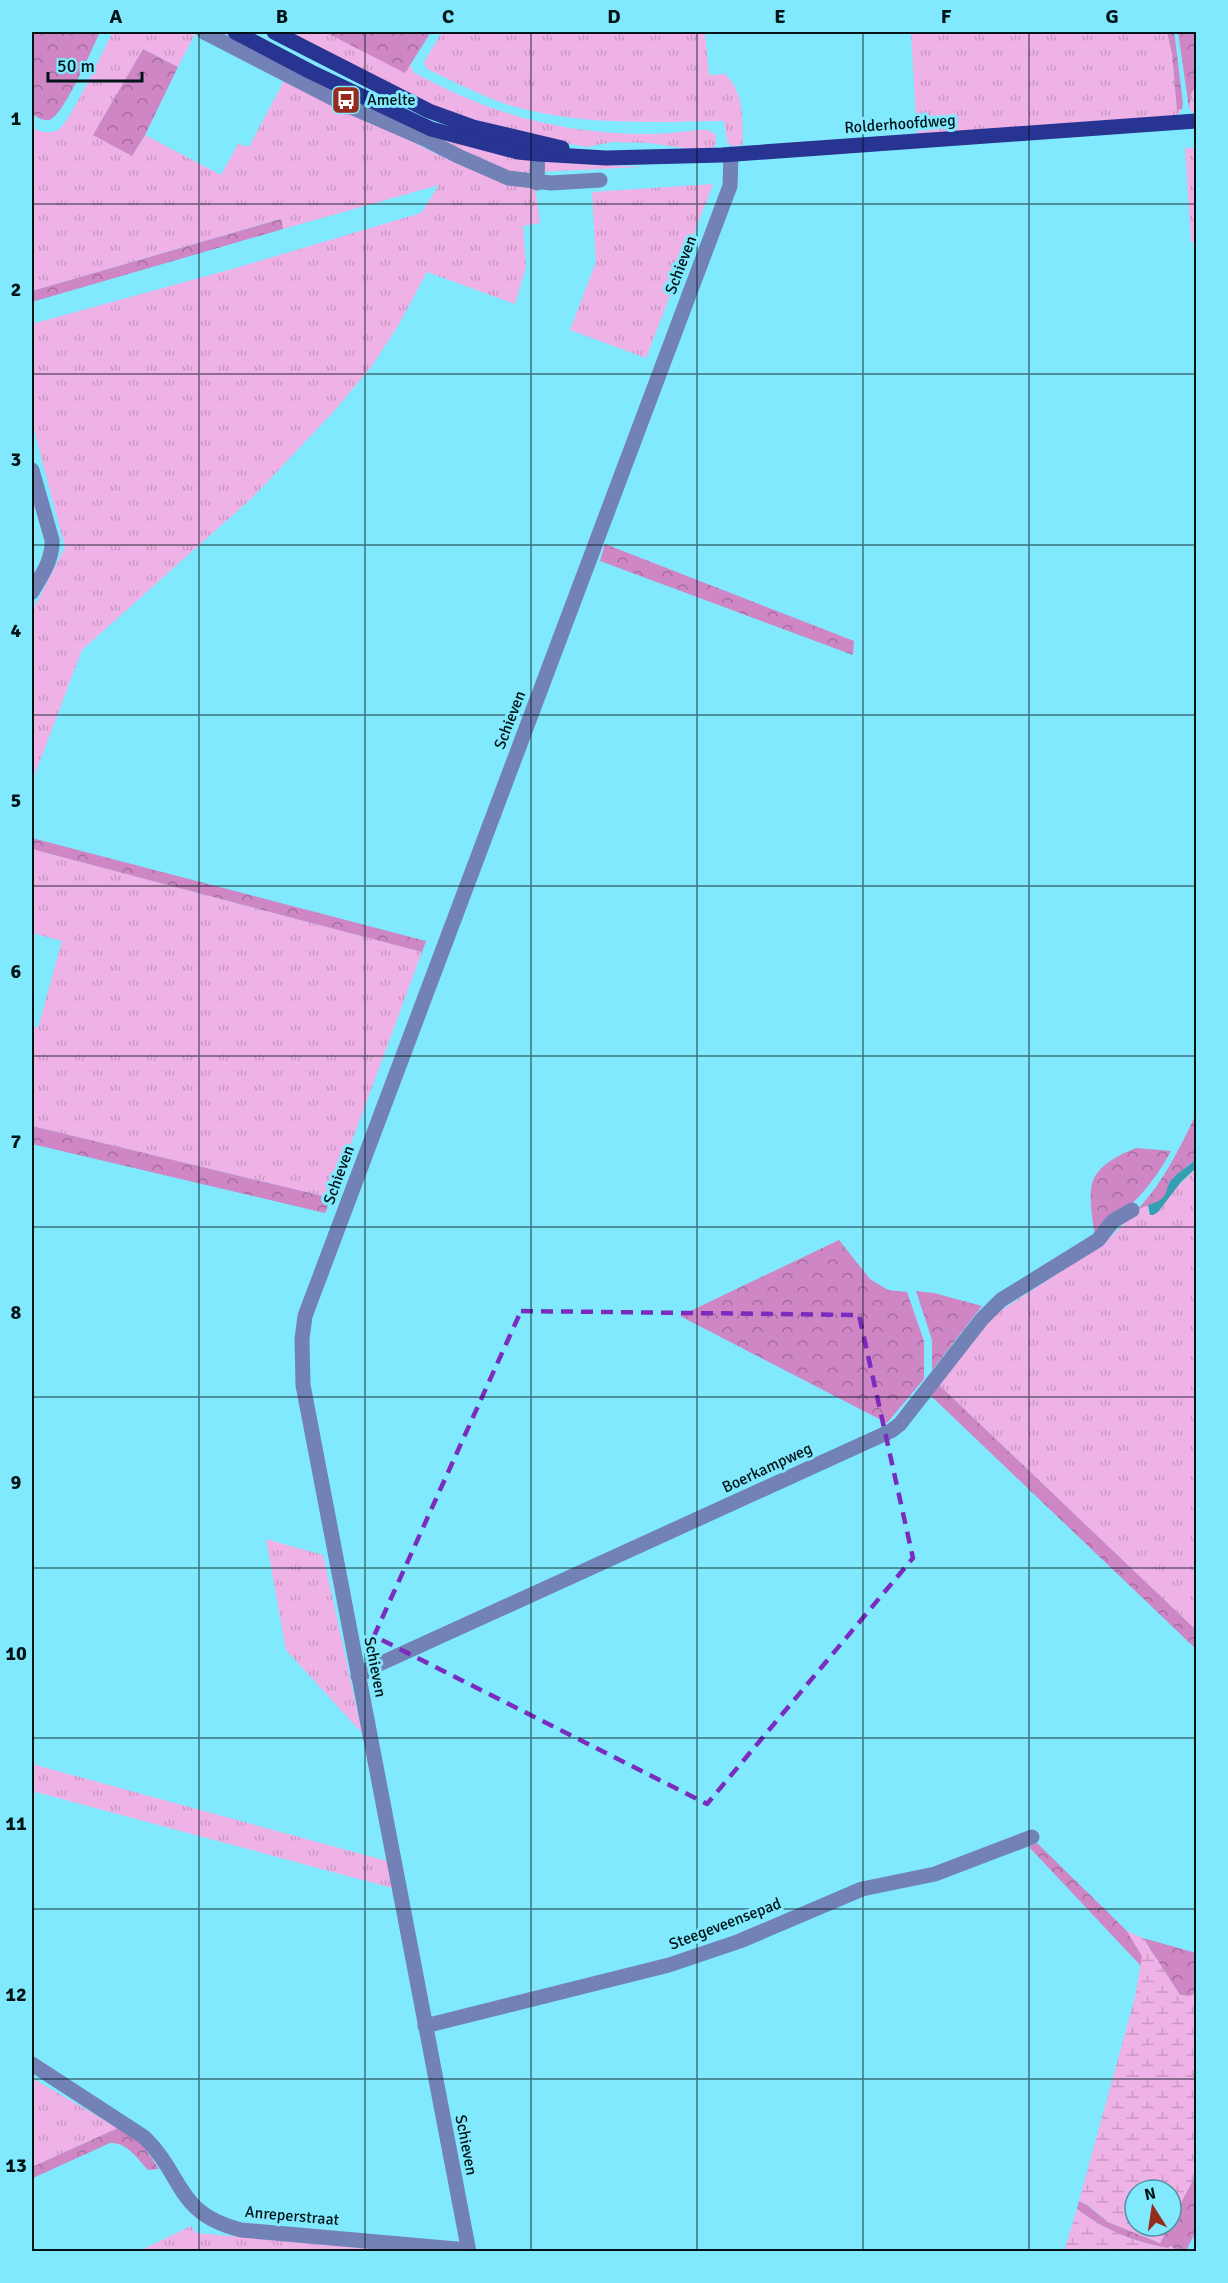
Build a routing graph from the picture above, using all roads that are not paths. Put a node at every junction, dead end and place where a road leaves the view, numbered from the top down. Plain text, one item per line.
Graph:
1 (204, 32) edge
2 (235, 32) edge
3 (274, 32) edge
4 (1197, 121) edge
5 (538, 148) junction
6 (731, 154) junction
7 (600, 180) dead end
8 (537, 183) junction
9 (32, 470) edge
10 (32, 592) edge
11 (1132, 1210) dead end
12 (358, 1676) junction
13 (1032, 1837) dead end
14 (425, 2026) junction
15 (32, 2064) edge
16 (469, 2251) edge

1 - 8 street
2 - 5 main road, Rolderhoofdweg
3 - 5 main road, Rolderhoofdweg
4 - 6 main road, Rolderhoofdweg
5 - 6 main road, Rolderhoofdweg
5 - 8 street
6 - 12 street, Schieven
7 - 8 street
9 - 10 street
11 - 12 street, Boerkampweg
12 - 14 street, Schieven
13 - 14 street, Steegeveensepad
14 - 16 street, Schieven
15 - 16 street, Anreperstraat

